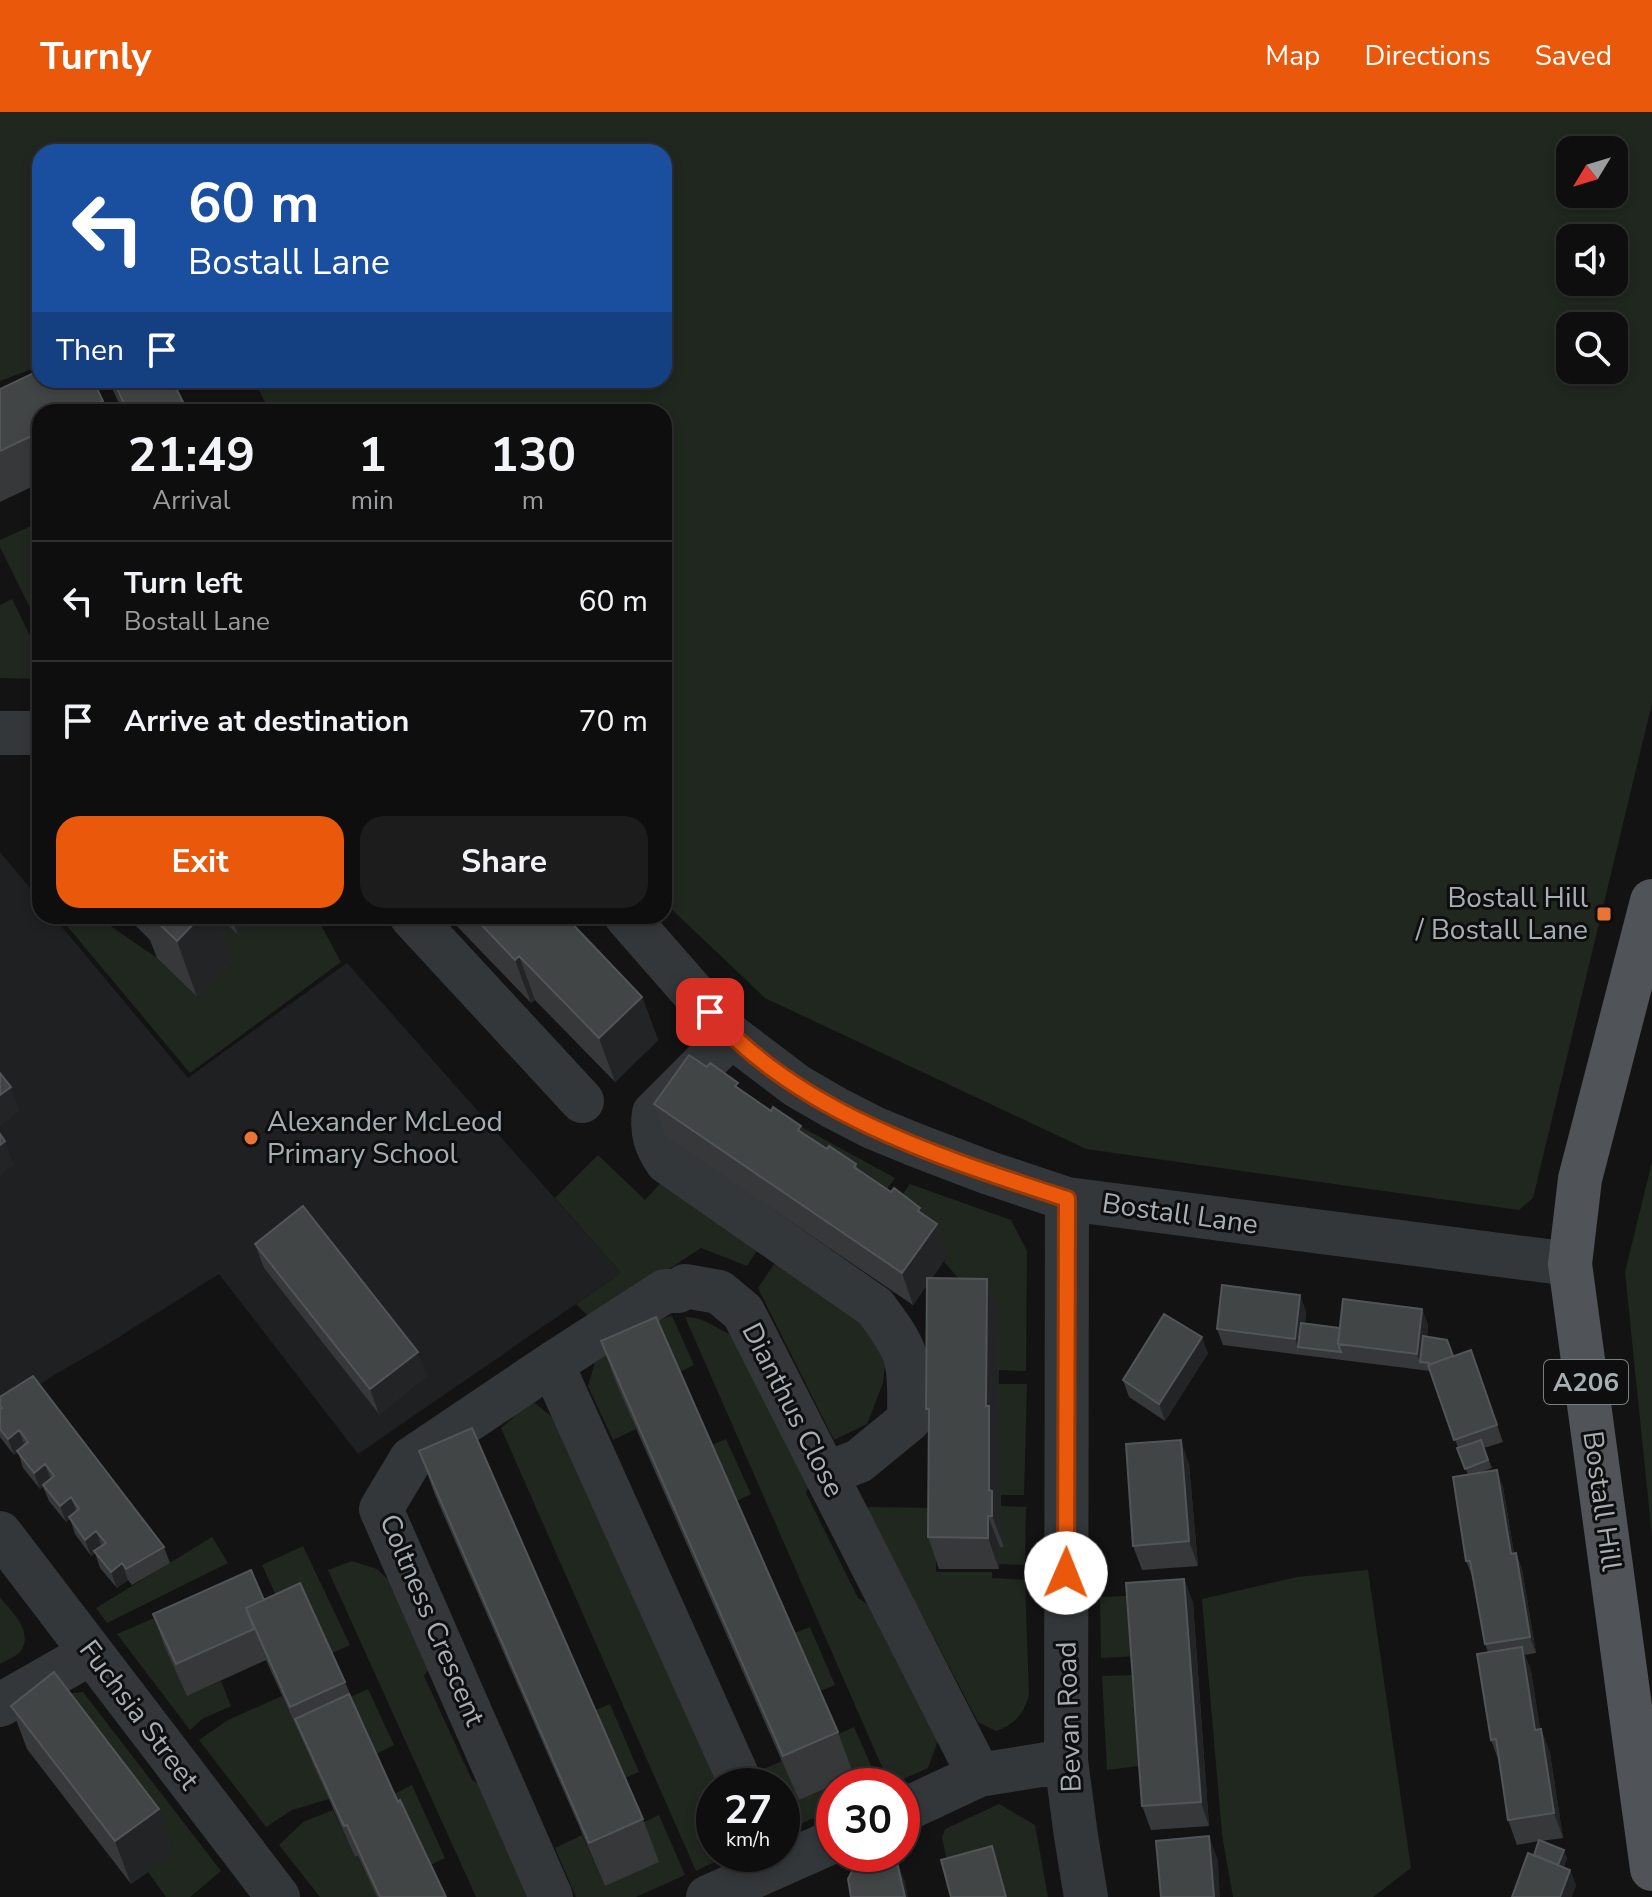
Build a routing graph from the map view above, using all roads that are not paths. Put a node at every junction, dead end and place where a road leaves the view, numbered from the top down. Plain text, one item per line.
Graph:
1 (0, 733) edge
2 (32, 733) edge
3 (1652, 901) edge
4 (418, 924) edge
5 (633, 924) edge
6 (731, 1036) junction
7 (582, 1101) dead end
8 (1067, 1199) junction
9 (1570, 1264) junction
10 (552, 1364) junction
11 (826, 1474) junction
12 (0, 1533) edge
13 (91, 1653) junction
14 (0, 1705) edge
15 (1066, 1761) junction
16 (734, 1768) edge
17 (979, 1775) junction
18 (920, 1803) edge
19 (1652, 1869) edge
20 (753, 1872) edge
21 (278, 1897) edge
22 (551, 1897) edge
23 (708, 1897) edge
24 (1086, 1897) edge

1 - 2 street
3 - 9 main road, Bostall Hill / A206
4 - 7 street
5 - 6 street, Bostall Lane
6 - 8 street, Bostall Lane
6 - 11 street
8 - 9 street, Bostall Lane
8 - 15 street, Bevan Road
9 - 19 main road, Bostall Hill / A206
10 - 11 street, Dianthus Close
10 - 16 street
10 - 22 street, Coltness Crescent
11 - 17 street, Dianthus Close
12 - 13 street, Fuchsia Street
13 - 14 street
13 - 21 street, Fuchsia Street
15 - 17 street
15 - 24 street, Bevan Road
17 - 18 street
20 - 23 street

